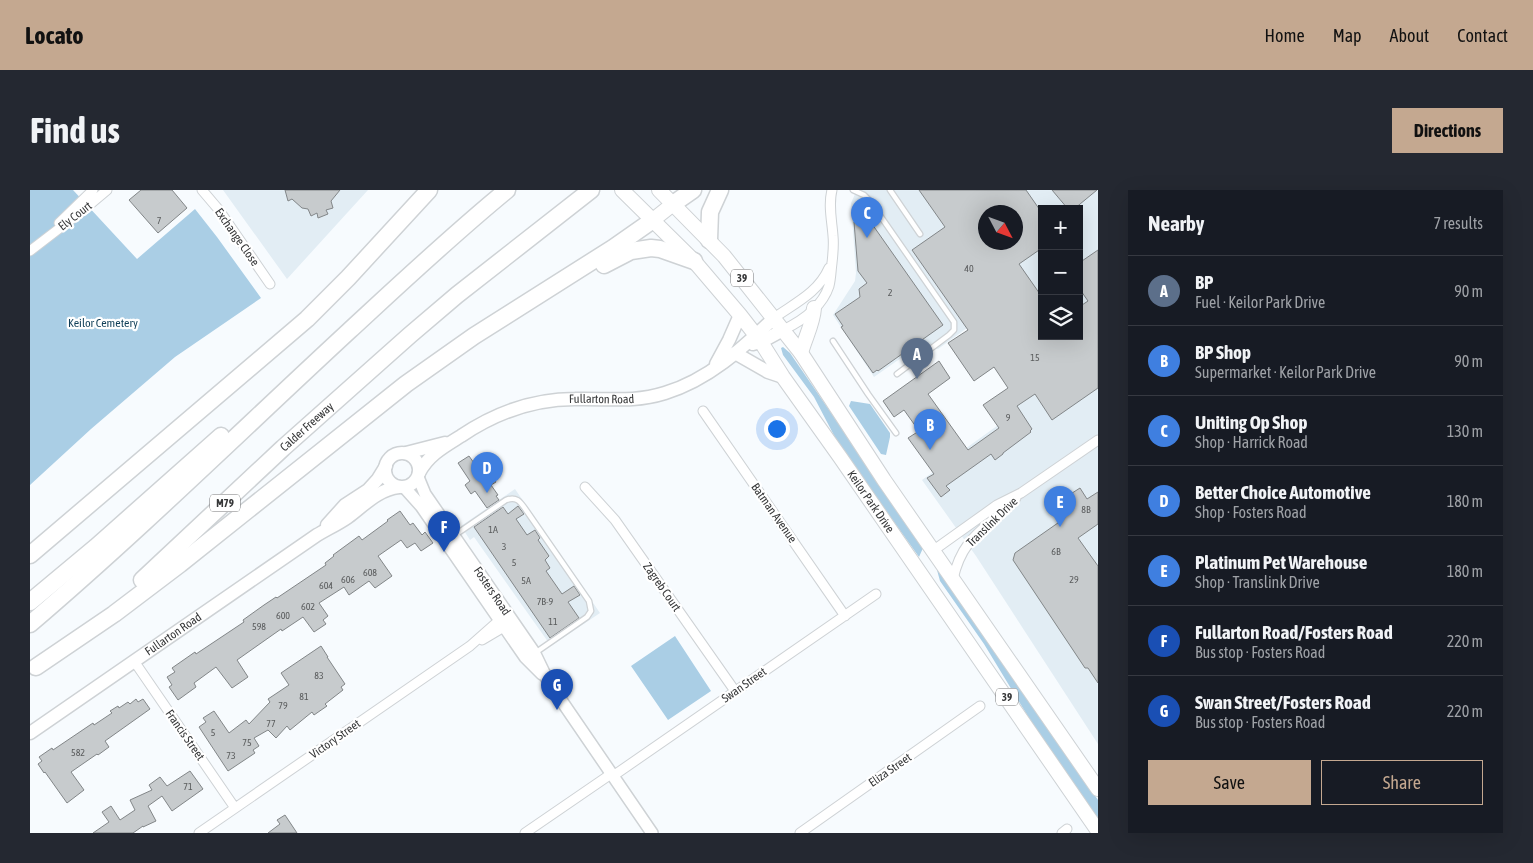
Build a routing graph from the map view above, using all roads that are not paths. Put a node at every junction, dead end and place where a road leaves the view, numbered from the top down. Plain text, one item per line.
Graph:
1 (93, 190) edge
2 (107, 190) edge
3 (202, 190) edge
4 (429, 190) edge
5 (507, 190) edge
6 (591, 190) edge
7 (659, 190) edge
8 (693, 190) edge
9 (720, 190) edge
10 (832, 190) edge
11 (853, 190) edge
12 (890, 190) edge
13 (626, 194) edge
14 (673, 204) junction
15 (653, 220) junction
16 (466, 223) junction
17 (920, 234) dead end
18 (709, 240) junction
19 (42, 241) junction
20 (30, 251) edge
21 (694, 261) junction
22 (832, 261) junction
23 (270, 284) dead end
24 (524, 304) junction
25 (814, 308) junction
26 (740, 315) junction
27 (774, 318) junction
28 (783, 330) junction
29 (755, 341) junction
30 (833, 341) dead end
31 (735, 353) junction
32 (801, 353) junction
33 (714, 369) junction
34 (897, 374) dead end
35 (783, 377) junction
36 (702, 411) dead end
37 (896, 433) dead end
38 (1098, 440) edge
39 (450, 442) junction
40 (406, 453) junction
41 (386, 466) junction
42 (418, 475) junction
43 (402, 487) junction
44 (585, 487) dead end
45 (1021, 492) junction
46 (317, 535) junction
47 (450, 538) junction
48 (934, 550) junction
49 (30, 555) edge
50 (914, 564) junction
51 (953, 579) junction
52 (876, 594) dead end
53 (30, 602) edge
54 (845, 616) junction
55 (505, 622) junction
56 (30, 624) edge
57 (535, 653) junction
58 (134, 661) junction
59 (33, 670) edge
60 (548, 681) junction
61 (735, 691) junction
62 (980, 706) dead end
63 (30, 733) edge
64 (612, 775) junction
65 (1098, 789) edge
66 (236, 808) junction
67 (1098, 831) edge
68 (199, 833) edge
69 (525, 833) edge
70 (652, 833) edge
71 (800, 833) edge

1 - 19 street, Ely Court
2 - 19 street, Ely Court
3 - 23 street, Exchange Close
4 - 49 highway
5 - 16 highway
6 - 59 highway, Calder Freeway / M79
7 - 14 main road, Keilor Park Drive / 39
8 - 14 highway
9 - 18 highway
10 - 22 street
11 - 34 lane
12 - 17 lane
13 - 15 main road, Keilor Park Drive / 39
14 - 15 main road
14 - 18 main road, Keilor Park Drive / 39
15 - 21 main road, Keilor Park Drive / 39
15 - 24 highway
16 - 53 highway
16 - 56 highway
18 - 27 main road, Keilor Park Drive / 39
19 - 20 street, Ely Court
21 - 24 highway
21 - 26 main road, Keilor Park Drive / 39
22 - 25 street
22 - 27 street
24 - 59 highway
25 - 28 street
25 - 32 main road
26 - 29 main road, Keilor Park Drive / 39
26 - 33 main road
27 - 28 main road, Keilor Park Drive / 39
27 - 29 main road, Fullarton Road
28 - 29 main road, Fullarton Road
28 - 32 main road, Keilor Park Drive / 39
29 - 31 main road, Fullarton Road
29 - 35 main road, Keilor Park Drive / 39
30 - 37 lane
31 - 33 main road, Fullarton Road
31 - 35 main road
32 - 48 main road, Keilor Park Drive / 39
33 - 39 main road, Fullarton Road
35 - 50 main road, Keilor Park Drive / 39
36 - 54 street, Batman Avenue
38 - 45 street, Translink Drive
39 - 40 main road, Fullarton Road
39 - 42 main road, Fullarton Road
40 - 41 main road
40 - 42 main road
41 - 43 main road
41 - 46 main road, Fullarton Road
42 - 43 main road
42 - 47 street, Fosters Road
43 - 46 main road, Fullarton Road
43 - 47 street, Fosters Road
44 - 61 street, Zagreb Court
45 - 48 street, Translink Drive
45 - 51 street, Translink Drive
46 - 58 main road, Fullarton Road
47 - 55 street, Fosters Road
47 - 57 lane
48 - 50 main road
48 - 51 main road, Keilor Park Drive / 39
50 - 67 main road, Keilor Park Drive / 39
51 - 65 main road, Keilor Park Drive / 39
52 - 54 street, Swan Street
54 - 61 street, Swan Street
55 - 57 street, Fosters Road
55 - 60 street, Fosters Road
55 - 66 street, Victory Street
57 - 60 street, Fosters Road
58 - 63 main road, Fullarton Road
58 - 66 street, Francis Street
60 - 64 street, Fosters Road
61 - 64 street, Swan Street
62 - 71 street, Eliza Street
64 - 69 street, Swan Street
64 - 70 street, Fosters Road
66 - 68 street, Victory Street

